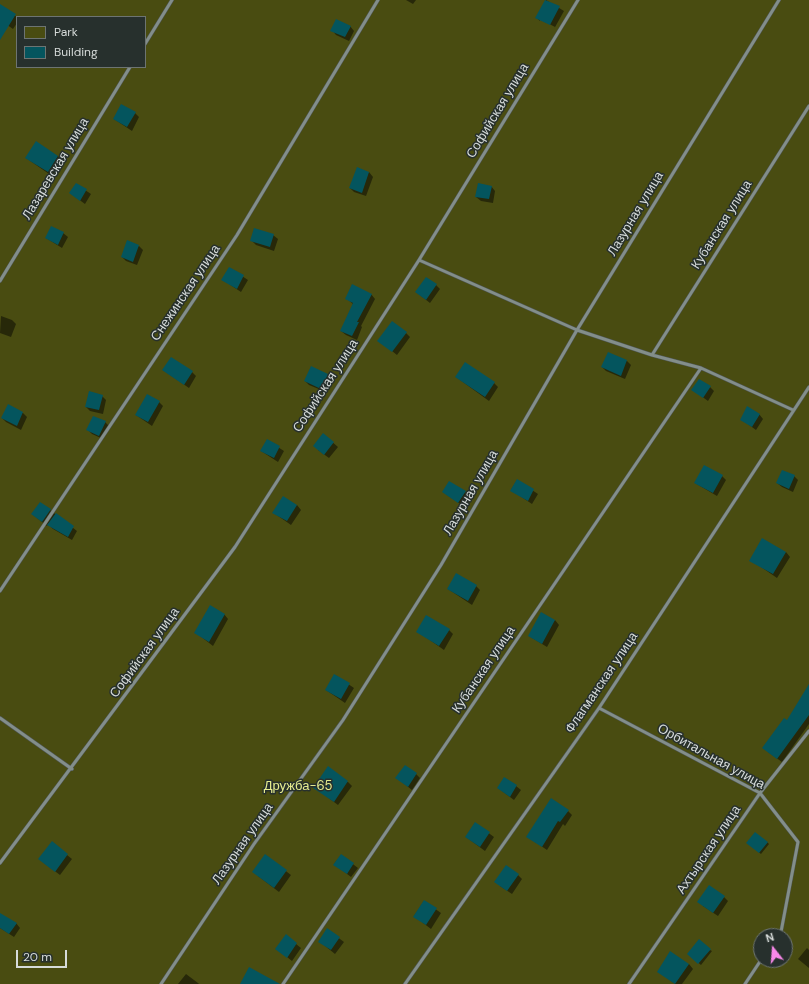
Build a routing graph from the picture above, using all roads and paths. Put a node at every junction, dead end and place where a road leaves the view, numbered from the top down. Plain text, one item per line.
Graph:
1 (172, 0) edge
2 (378, 0) edge
3 (578, 0) edge
4 (779, 0) edge
5 (146, 42) edge
6 (129, 68) edge
7 (809, 106) edge
8 (419, 260) junction
9 (0, 281) edge
10 (577, 330) junction
11 (652, 355) junction
12 (701, 368) junction
13 (809, 387) edge
14 (793, 410) junction
15 (0, 592) edge
16 (599, 708) junction
17 (0, 718) edge
18 (809, 731) edge
19 (72, 769) junction
20 (760, 793) junction
21 (0, 863) edge
22 (782, 928) edge
23 (756, 968) edge
24 (161, 984) edge
25 (283, 984) edge
26 (405, 984) edge
27 (629, 984) edge
28 (745, 984) edge

1 - 5 lane
2 - 15 lane, Снежинская улица
3 - 8 lane, Софийская улица
4 - 10 lane, Лазурная улица
6 - 9 lane, Лазаревская улица
7 - 11 lane, Кубанская улица
8 - 10 lane
8 - 19 lane, Софийская улица
10 - 11 lane
10 - 24 lane, Лазурная улица
11 - 12 lane
12 - 14 lane
12 - 25 lane, Кубанская улица
13 - 14 lane, Флагманская улица
14 - 16 lane, Флагманская улица
16 - 20 lane, Орбитальная улица
16 - 26 lane, Флагманская улица
17 - 19 lane
18 - 20 lane, Ахтырская улица
19 - 21 lane, Софийская улица
20 - 22 lane, Орбитальная улица
20 - 27 lane, Ахтырская улица
23 - 28 lane

